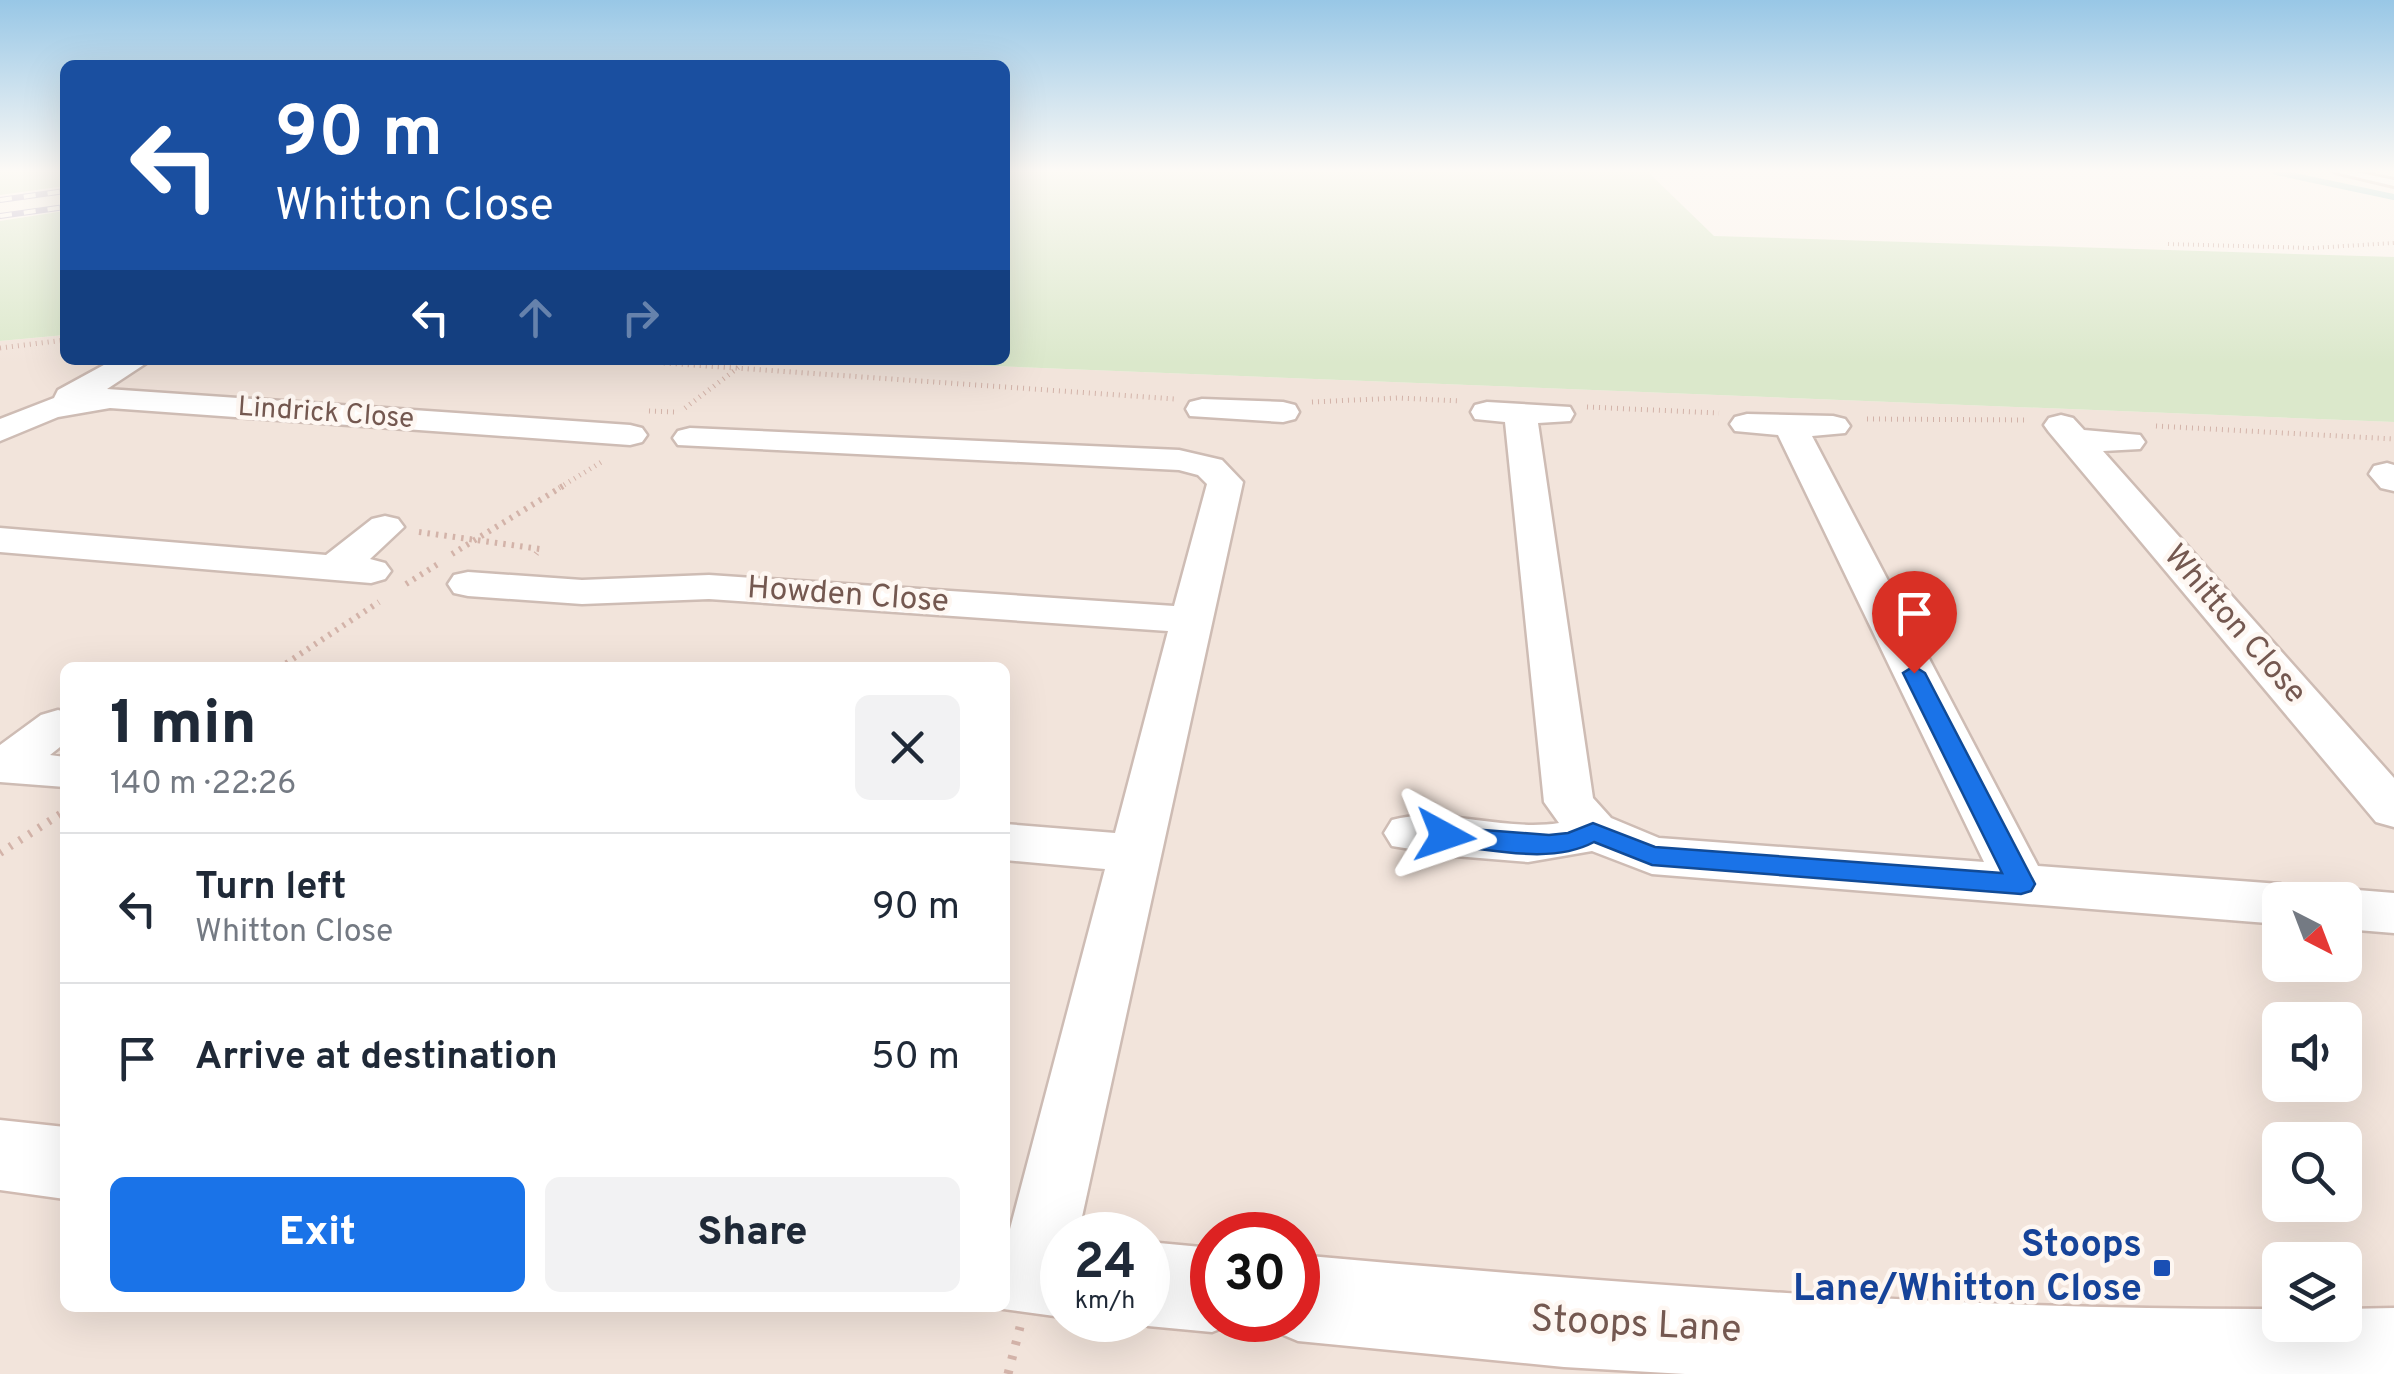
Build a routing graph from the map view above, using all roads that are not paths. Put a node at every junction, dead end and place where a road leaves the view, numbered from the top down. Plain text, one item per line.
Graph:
1 (126, 365) edge
2 (69, 404) junction
3 (1202, 408) dead end
4 (1244, 411) junction
5 (1283, 412) dead end
6 (1522, 413) dead end
7 (1747, 424) dead end
8 (1790, 426) junction
9 (1833, 426) dead end
10 (679, 430) road end
11 (0, 432) edge
12 (617, 434) road end
13 (2128, 442) dead end
14 (1210, 468) junction
15 (385, 527) road end
16 (0, 540) edge
17 (536, 554) road end
18 (1192, 620) junction
19 (2, 766) edge
20 (60, 769) edge
21 (2394, 810) edge
22 (1593, 832) junction
23 (1410, 833) dead end
24 (1010, 842) edge
25 (1137, 853) junction
26 (2021, 884) junction
27 (2262, 903) edge
28 (2362, 911) edge
29 (2394, 913) edge
30 (0, 1155) edge
31 (60, 1161) edge
32 (1034, 1273) edge
33 (1320, 1302) edge
34 (1566, 1349) edge
35 (2394, 1354) edge

1 - 2 street, Lindrick Close
2 - 11 street, Lindrick Close
2 - 12 street, Lindrick Close
3 - 4 street
4 - 5 street
4 - 14 street
6 - 22 street
7 - 8 street
8 - 9 street
8 - 26 street
10 - 14 street
13 - 21 street, Whitton Close
14 - 18 street
15 - 16 street
17 - 18 street, Howden Close
18 - 25 street
19 - 20 street
22 - 23 street
22 - 26 street
24 - 25 street
25 - 32 street
26 - 27 street
28 - 29 street
30 - 31 street
33 - 34 street, Stoops Lane
34 - 35 street, Stoops Lane

